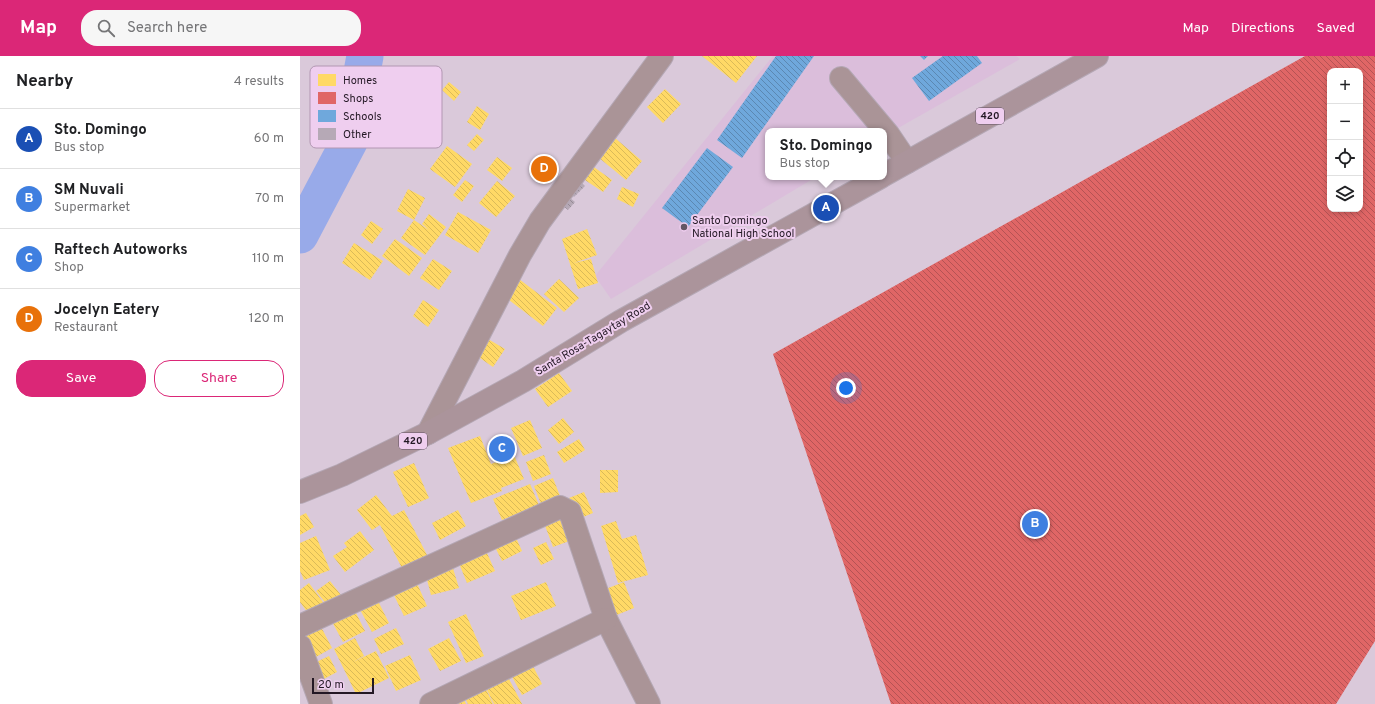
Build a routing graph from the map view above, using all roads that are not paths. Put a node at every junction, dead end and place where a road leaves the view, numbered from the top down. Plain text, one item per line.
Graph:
1 (662, 56) edge
2 (1097, 56) edge
3 (841, 78) dead end
4 (883, 128) edge
5 (887, 133) edge
6 (907, 162) junction
7 (887, 173) edge
8 (876, 180) edge
9 (428, 433) junction
10 (300, 492) edge
11 (606, 619) junction
12 (300, 626) edge
13 (300, 646) edge
14 (321, 704) edge
15 (431, 704) edge
16 (649, 704) edge

1 - 9 street
2 - 6 main road, 420
3 - 4 street
5 - 6 street
6 - 7 main road, 420
8 - 9 main road, Santa Rosa-Tagaytay Road / 420
9 - 10 main road, Santa Rosa-Tagaytay Road / 420
11 - 12 street
11 - 15 street
11 - 16 street
13 - 14 street

